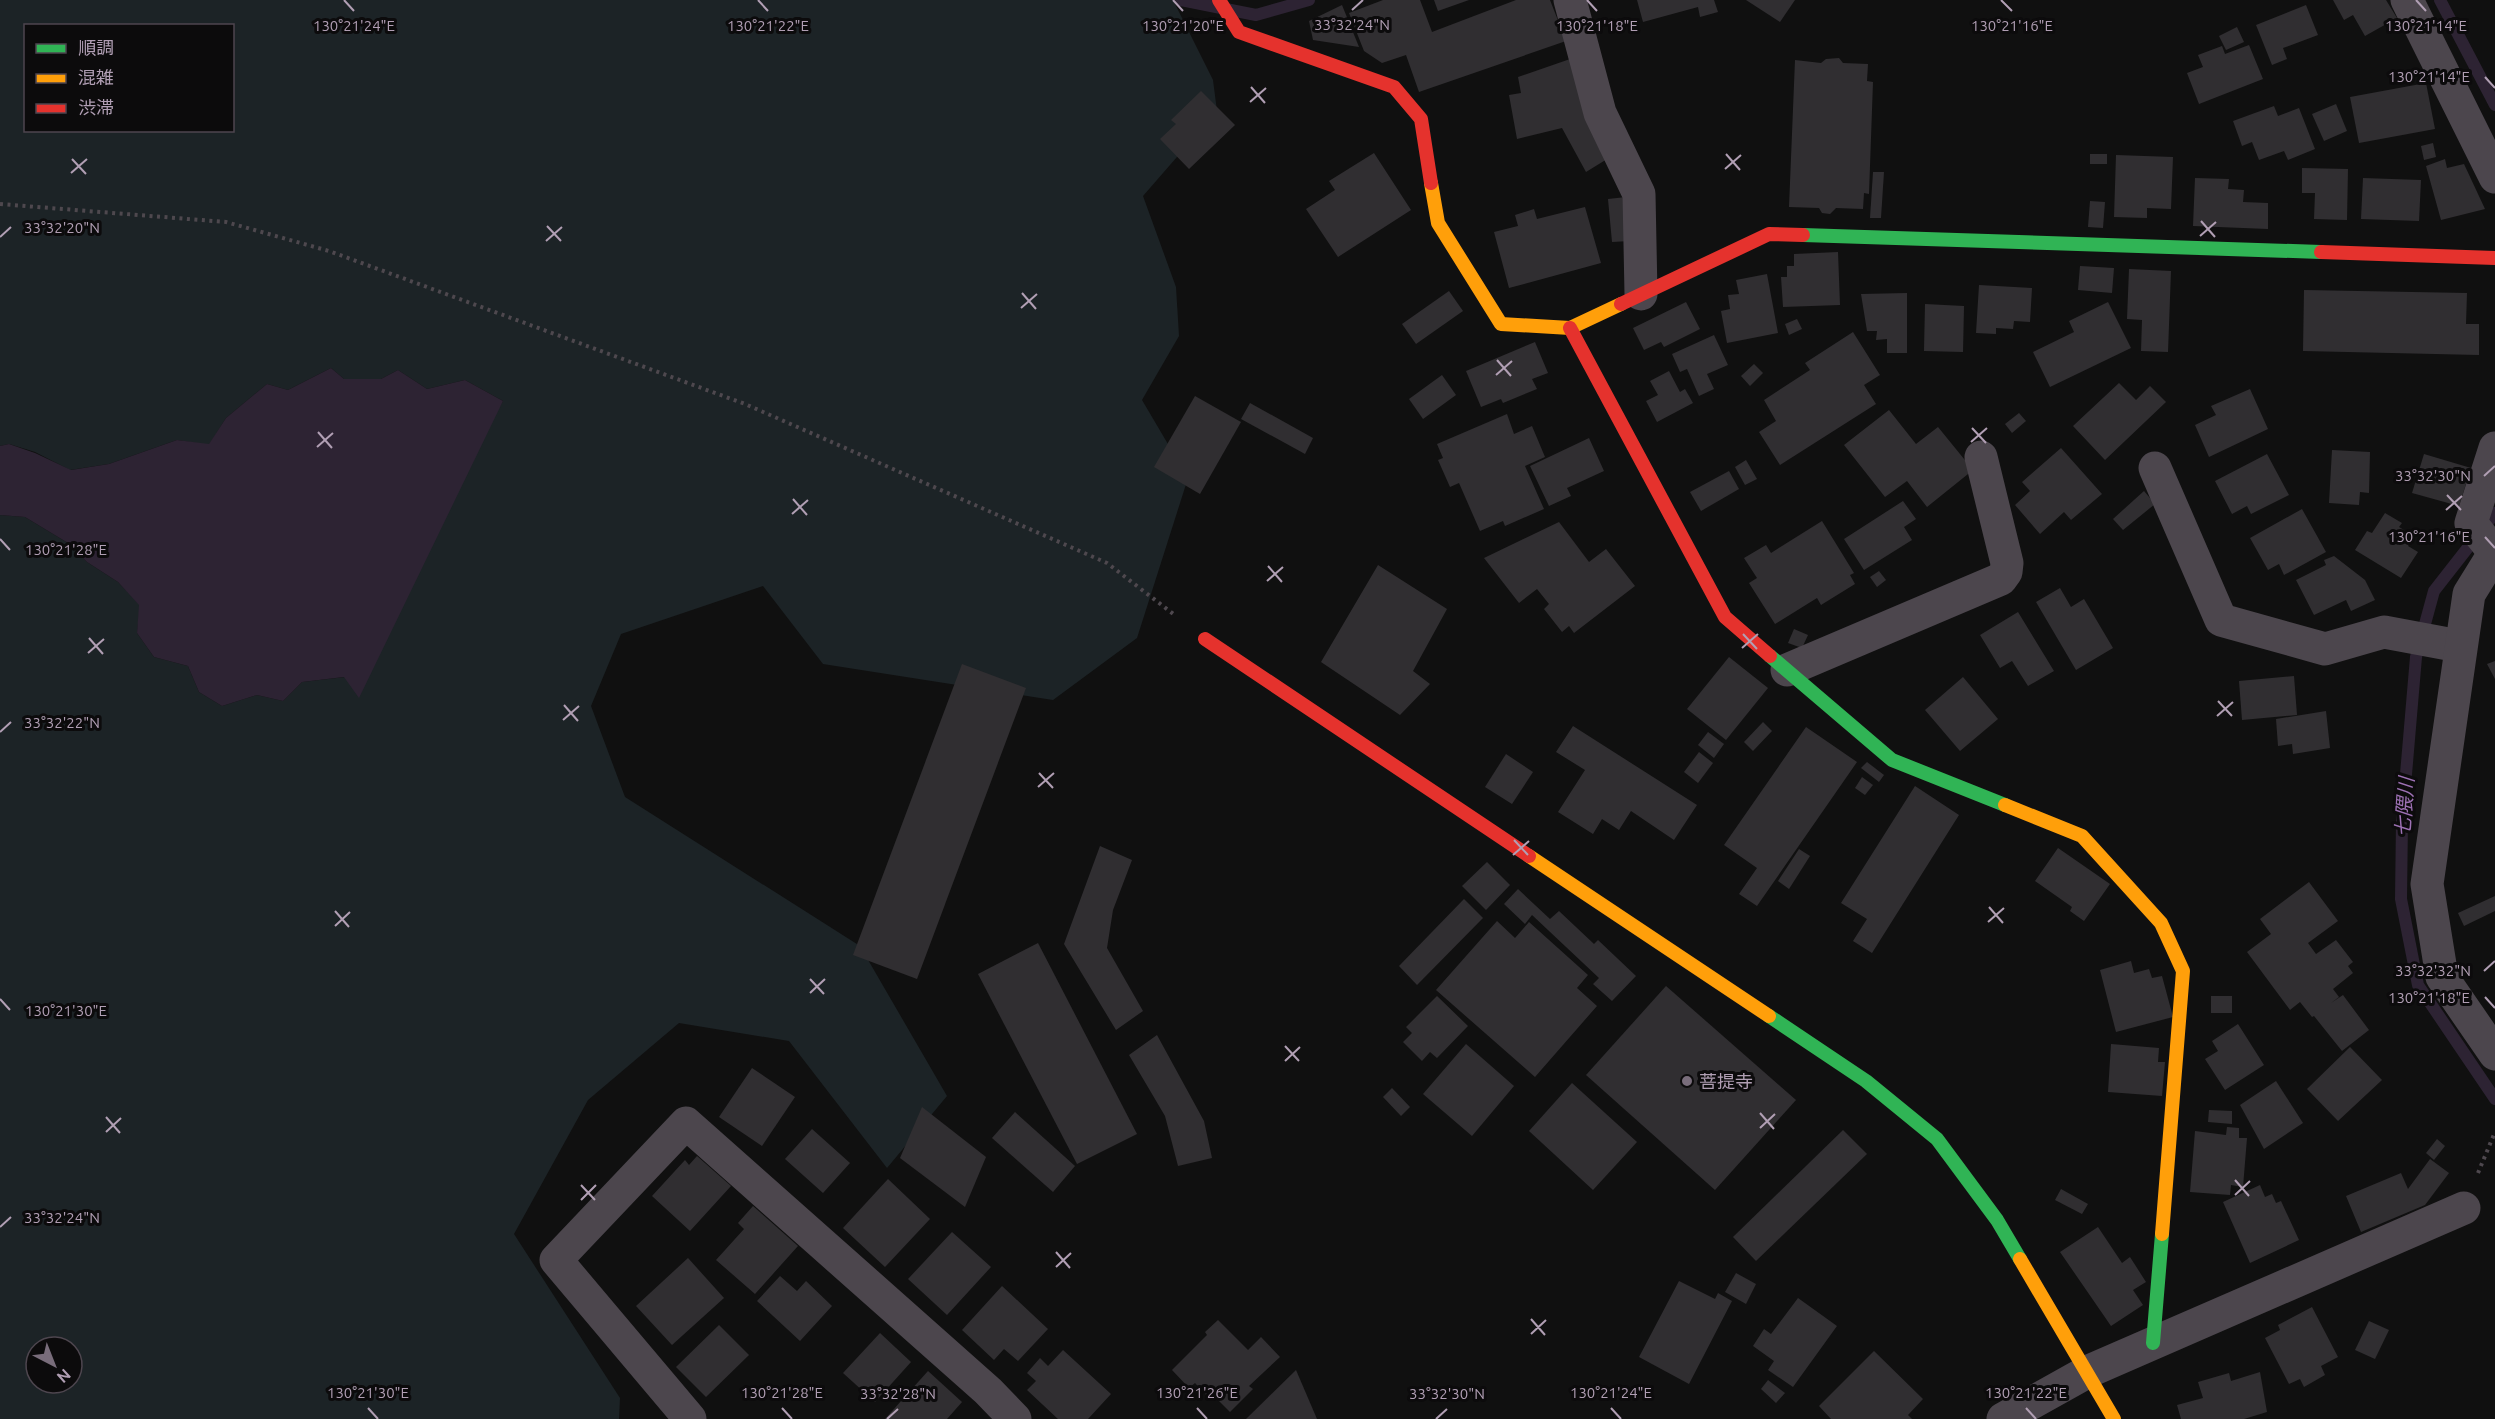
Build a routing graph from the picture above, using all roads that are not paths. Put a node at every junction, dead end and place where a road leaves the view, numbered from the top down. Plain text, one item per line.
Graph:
1 (1219, 0) edge
2 (1570, 0) edge
3 (2407, 0) edge
4 (2495, 177) edge
5 (2495, 258) edge
6 (1641, 294) junction
7 (1570, 328) junction
8 (2495, 448) edge
9 (1982, 457) dead end
10 (2154, 468) dead end
11 (2494, 552) edge
12 (1205, 639) road end
13 (2460, 646) junction
14 (1787, 670) junction
15 (2495, 1054) edge
16 (2464, 1208) road end
17 (2153, 1342) junction
18 (2087, 1372) junction
19 (690, 1419) edge
20 (1015, 1419) edge
21 (2003, 1419) edge
22 (2114, 1419) edge

1 - 7 street
2 - 6 street
3 - 4 street
5 - 6 street
6 - 7 street
7 - 14 street
8 - 11 street
9 - 14 street
10 - 13 street
11 - 13 street
12 - 18 street
13 - 15 street
14 - 17 street
16 - 17 street
17 - 18 street
18 - 21 street
18 - 22 street
19 - 20 street

